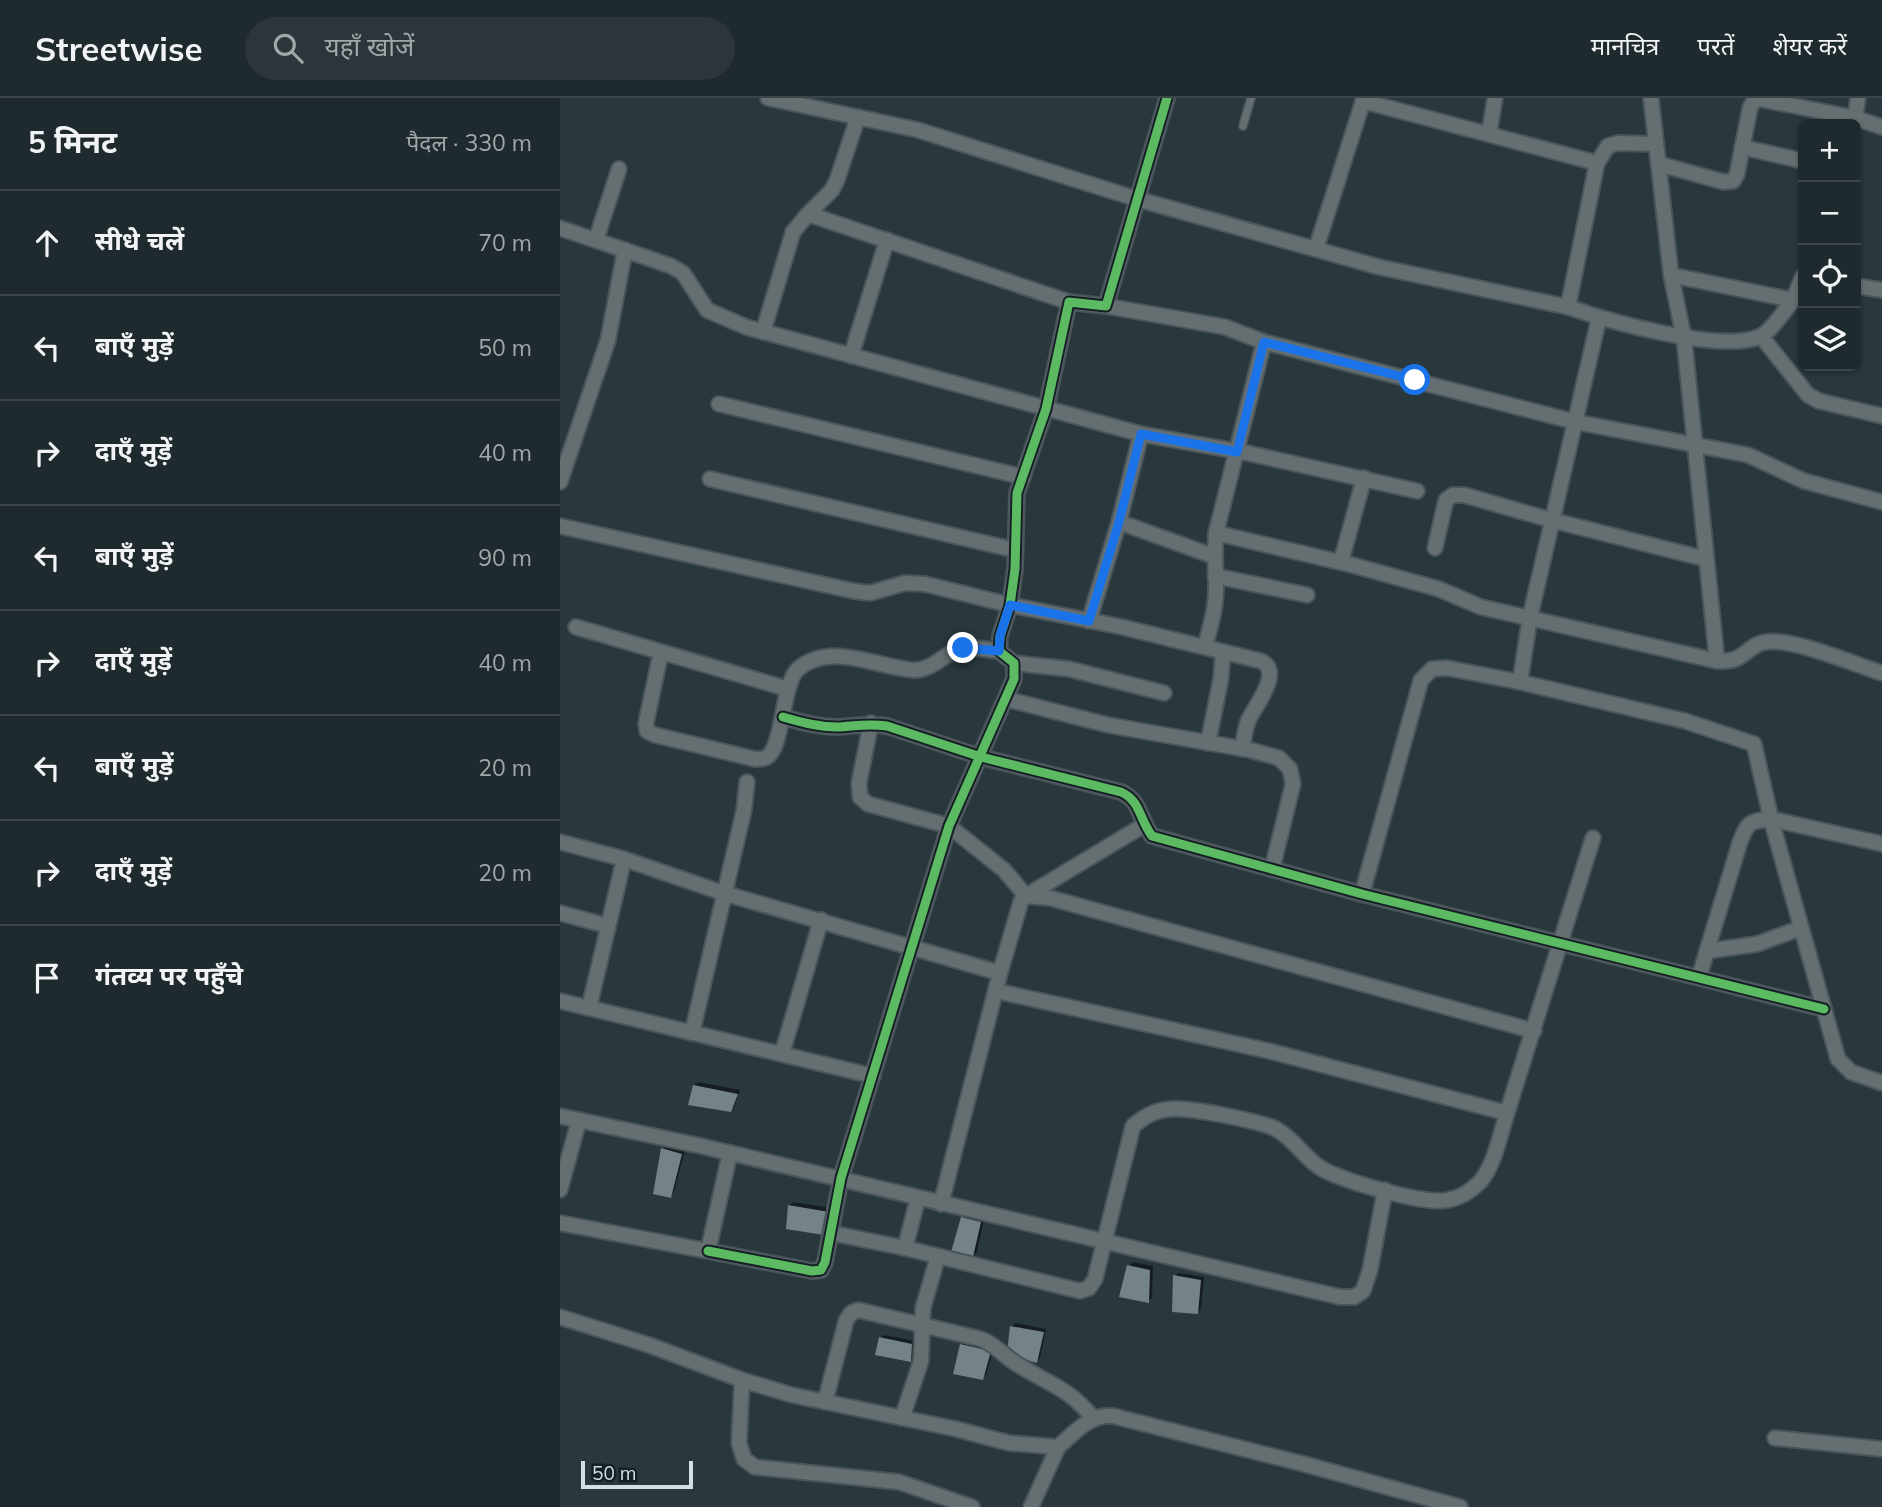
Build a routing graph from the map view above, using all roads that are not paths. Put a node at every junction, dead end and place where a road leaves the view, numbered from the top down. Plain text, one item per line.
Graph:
1 (768, 98) edge
2 (1167, 98) edge
3 (1251, 98) edge
4 (1495, 98) edge
5 (1651, 98) edge
6 (1858, 98) edge
7 (1360, 99) edge
8 (858, 117) junction
9 (1855, 118) junction
10 (1243, 126) dead end
11 (1882, 127) edge
12 (1489, 134) junction
13 (1655, 144) junction
14 (1742, 147) junction
15 (1798, 160) edge
16 (1597, 163) junction
17 (1659, 164) junction
18 (619, 169) dead end
19 (1137, 200) junction
20 (808, 214) junction
21 (561, 231) edge
22 (596, 240) junction
23 (887, 240) junction
24 (1316, 249) junction
25 (625, 250) junction
26 (1671, 275) junction
27 (1861, 287) edge
28 (1798, 289) edge
29 (1882, 290) edge
30 (1793, 300) junction
31 (1069, 302) junction
32 (1106, 306) junction
33 (1569, 307) junction
34 (1599, 318) junction
35 (763, 332) junction
36 (1761, 336) junction
37 (1684, 338) junction
38 (1264, 342) junction
39 (851, 356) junction
40 (719, 404) dead end
41 (1046, 409) junction
42 (1882, 416) edge
43 (1576, 422) junction
44 (1141, 434) junction
45 (1694, 446) junction
46 (1237, 452) junction
47 (1023, 477) junction
48 (1364, 478) junction
49 (710, 479) dead end
50 (560, 482) edge
51 (1417, 491) dead end
52 (1882, 502) edge
53 (1551, 520) junction
54 (1119, 522) junction
55 (560, 526) edge
56 (1216, 533) junction
57 (1435, 548) dead end
58 (1016, 550) junction
59 (1213, 556) junction
60 (1706, 559) junction
61 (1341, 562) junction
62 (1215, 576) junction
63 (1307, 595) dead end
64 (1010, 605) junction
65 (1530, 617) junction
66 (1089, 621) junction
67 (576, 627) dead end
68 (1205, 647) junction
69 (999, 651) junction
70 (661, 652) junction
71 (1223, 652) junction
72 (1717, 661) junction
73 (1014, 663) junction
74 (1882, 673) edge
75 (1520, 682) junction
76 (788, 689) junction
77 (1164, 693) dead end
78 (1006, 699) junction
79 (783, 717) junction
80 (871, 723) junction
81 (1208, 743) junction
82 (1242, 748) junction
83 (981, 757) junction
84 (747, 782) dead end
85 (1771, 819) junction
86 (1144, 825) junction
87 (949, 826) junction
88 (1593, 838) dead end
89 (560, 842) edge
90 (1882, 844) edge
91 (624, 859) junction
92 (1272, 869) junction
93 (723, 893) junction
94 (1362, 894) junction
95 (1026, 896) junction
96 (560, 913) edge
97 (821, 920) junction
98 (608, 926) junction
99 (1801, 928) junction
100 (1561, 943) junction
101 (913, 946) junction
102 (1707, 951) junction
103 (1000, 973) junction
104 (1699, 977) junction
105 (996, 991) junction
106 (560, 1001) edge
107 (589, 1008) junction
108 (1824, 1009) junction
109 (1534, 1031) junction
110 (692, 1033) junction
111 (782, 1054) junction
112 (873, 1076) junction
113 (1882, 1083) edge
114 (1507, 1113) junction
115 (560, 1116) edge
116 (579, 1120) junction
117 (730, 1153) junction
118 (841, 1178) junction
119 (560, 1190) edge
120 (1385, 1191) junction
121 (918, 1198) junction
122 (941, 1204) junction
123 (560, 1223) edge
124 (831, 1233) junction
125 (1104, 1240) junction
126 (905, 1248) junction
127 (708, 1251) junction
128 (938, 1256) junction
129 (560, 1317) edge
130 (923, 1324) junction
131 (742, 1380) junction
132 (825, 1402) junction
133 (902, 1418) junction
134 (1093, 1418) junction
135 (1775, 1438) dead end
136 (1058, 1447) junction
137 (1882, 1449) edge
138 (945, 1503) edge
139 (972, 1507) edge
140 (1031, 1507) edge
141 (1460, 1507) edge

1 - 8 street
2 - 19 street
3 - 10 lane
4 - 12 street
5 - 13 street
6 - 9 street
7 - 12 street
7 - 24 street
8 - 19 street
8 - 20 street
9 - 11 street
9 - 14 street
12 - 16 street
13 - 16 street
13 - 17 street
14 - 15 street
14 - 17 street
16 - 33 street
17 - 26 street
18 - 22 street
19 - 24 street
19 - 32 street
20 - 23 street
20 - 35 street
21 - 22 street
22 - 25 street
23 - 31 street
23 - 39 street
24 - 33 street
25 - 35 street
25 - 50 street
26 - 30 street
26 - 37 street
27 - 29 street
28 - 30 street
30 - 36 street
31 - 32 street
31 - 41 street
32 - 38 street
33 - 34 street
34 - 37 street
34 - 43 street
35 - 39 street
36 - 37 street
36 - 42 street
37 - 45 street
38 - 43 street
38 - 46 street
39 - 41 street
40 - 47 street
41 - 44 street
41 - 47 street
43 - 45 street
43 - 53 street
44 - 46 street
44 - 54 street
45 - 52 street
45 - 60 street
46 - 48 street
46 - 56 street
47 - 58 street
48 - 51 street
48 - 61 street
49 - 58 street
53 - 57 street
53 - 60 street
53 - 65 street
54 - 59 street
54 - 66 street
55 - 64 street
56 - 59 street
56 - 61 street
58 - 64 street
59 - 62 street
60 - 72 street
61 - 65 street
62 - 63 street
62 - 68 street
64 - 66 street
64 - 69 street
65 - 72 street
65 - 75 street
66 - 68 street
67 - 70 street
68 - 71 street
69 - 73 street
69 - 76 street
70 - 76 street
70 - 79 street
71 - 81 street
71 - 82 street
72 - 74 street
73 - 77 street
73 - 78 street
75 - 85 street
75 - 94 street
76 - 79 street
78 - 81 street
78 - 83 street
79 - 80 street
80 - 83 street
80 - 87 street
81 - 82 street
82 - 92 street
83 - 86 street
83 - 87 street
84 - 93 street
85 - 90 street
85 - 99 street
85 - 102 street
86 - 92 street
86 - 95 street
87 - 95 street
87 - 101 street
88 - 100 street
89 - 91 street
91 - 93 street
91 - 98 street
92 - 94 street
93 - 97 street
93 - 110 street
94 - 100 street
95 - 103 street
95 - 109 street
96 - 98 street
97 - 101 street
97 - 111 street
98 - 107 street
99 - 102 street
99 - 108 street
100 - 104 street
100 - 109 street
101 - 103 street
101 - 112 street
102 - 104 street
103 - 105 street
104 - 108 street
105 - 114 street
105 - 122 street
106 - 107 street
107 - 110 street
108 - 113 street
109 - 114 street
110 - 111 street
111 - 112 street
112 - 118 street
114 - 120 street
115 - 116 street
116 - 117 street
116 - 119 street
117 - 118 street
117 - 127 street
118 - 121 street
118 - 124 street
120 - 125 street
120 - 125 street
121 - 122 street
121 - 126 street
122 - 125 street
123 - 127 street
124 - 126 street
124 - 127 street
125 - 128 street
126 - 128 street
128 - 130 street
129 - 131 street
130 - 132 street
130 - 133 street
130 - 134 street
131 - 132 street
131 - 138 street
132 - 133 street
133 - 136 street
134 - 136 street
134 - 141 street
135 - 137 street
136 - 140 street
138 - 139 street

